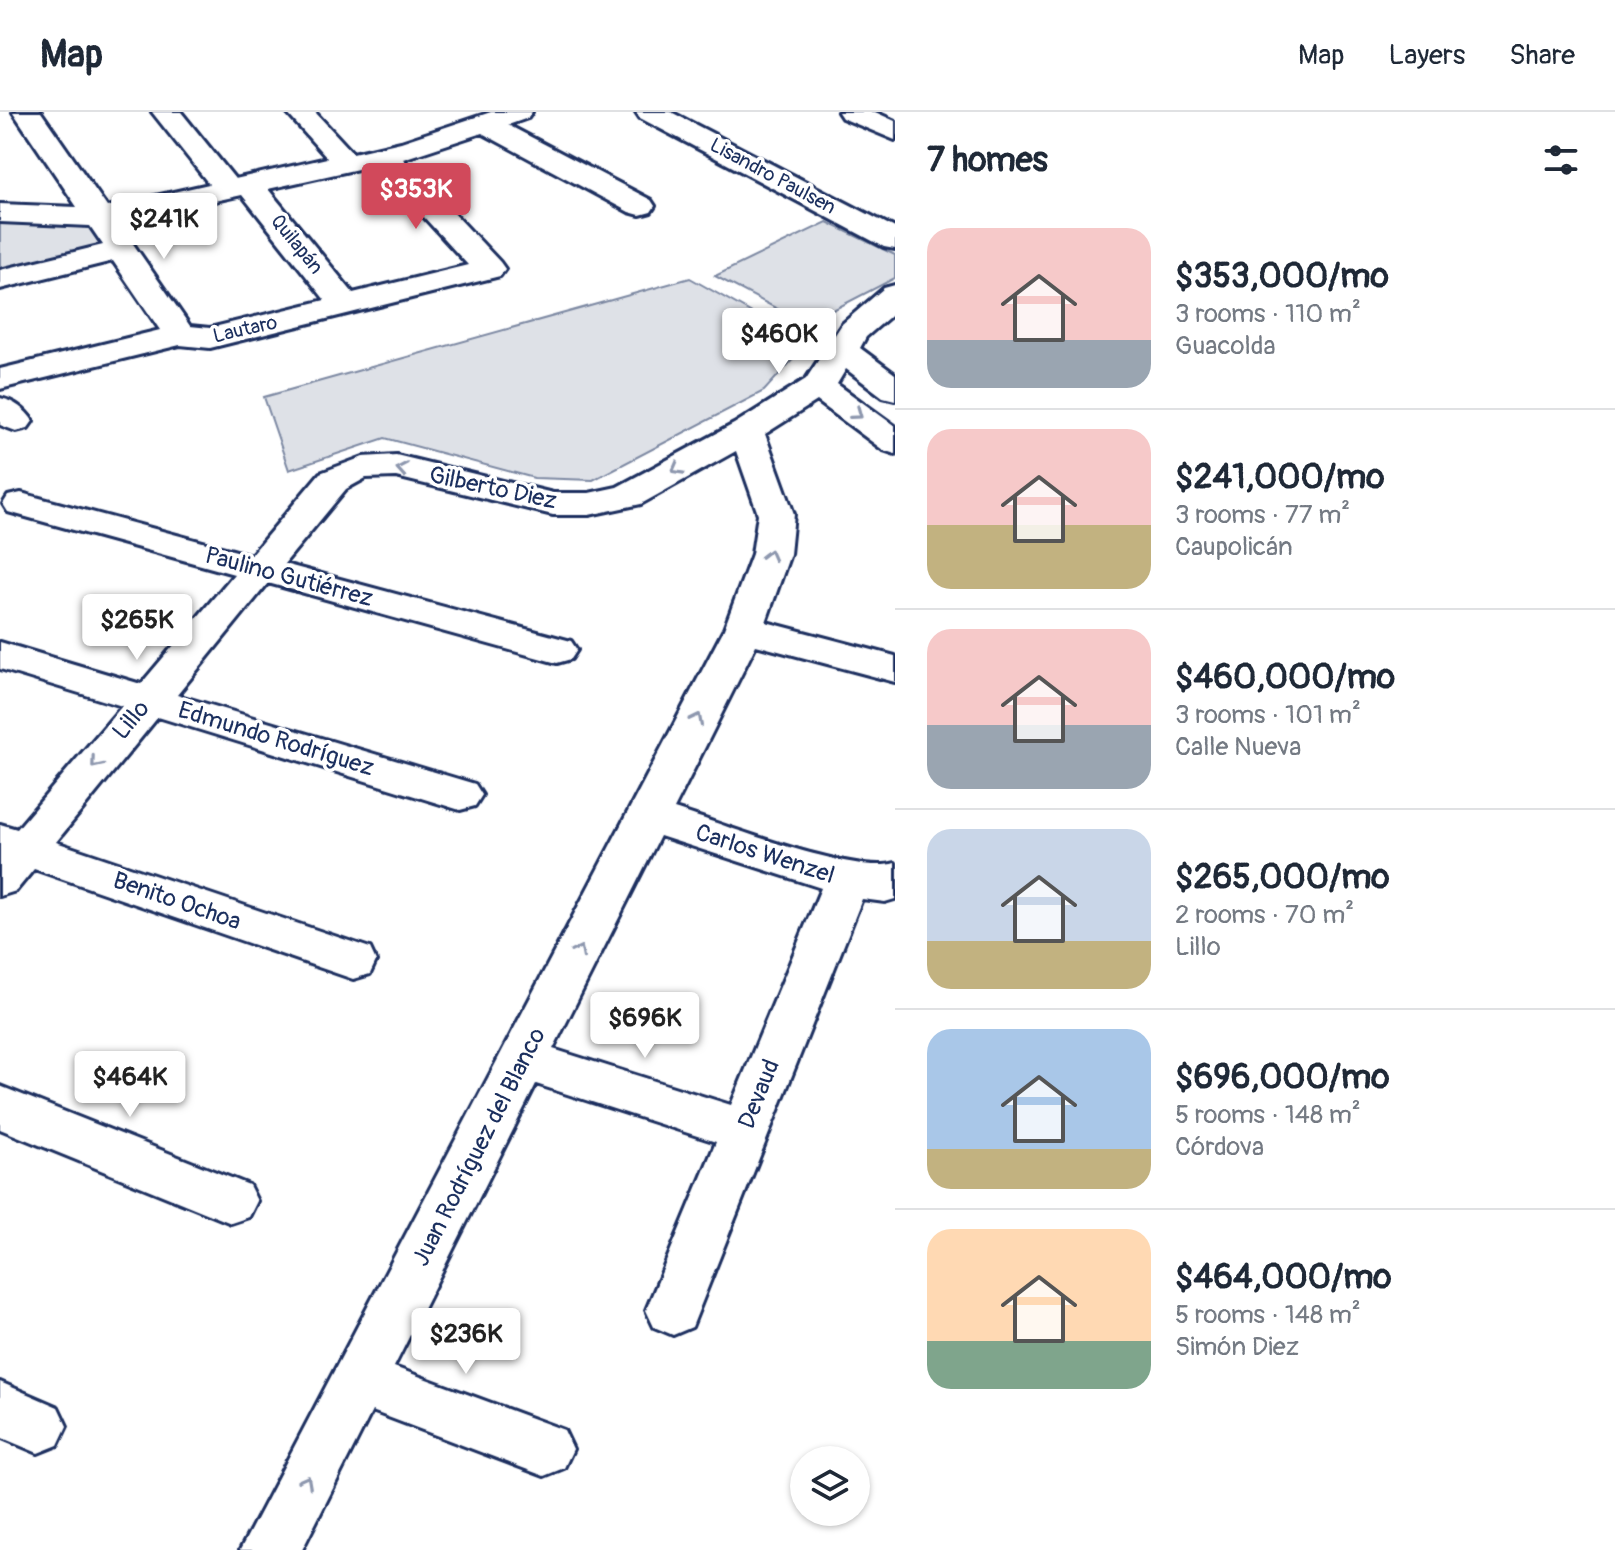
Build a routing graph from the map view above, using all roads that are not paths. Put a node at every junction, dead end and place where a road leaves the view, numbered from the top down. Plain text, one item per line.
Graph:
1 (8, 112) edge
2 (27, 112) edge
3 (166, 112) edge
4 (300, 112) edge
5 (518, 112) edge
6 (650, 112) edge
7 (852, 112) edge
8 (0, 114) edge
9 (486, 124) junction
10 (895, 132) edge
11 (383, 155) junction
12 (347, 163) junction
13 (238, 187) junction
14 (640, 206) dead end
15 (0, 213) edge
16 (101, 217) junction
17 (895, 240) edge
18 (122, 249) junction
19 (0, 280) edge
20 (895, 295) edge
21 (345, 304) junction
22 (180, 335) junction
23 (840, 349) junction
24 (0, 379) edge
25 (818, 386) junction
26 (895, 390) edge
27 (746, 431) junction
28 (895, 443) edge
29 (326, 489) joint
30 (21, 504) dead end
31 (257, 568) junction
32 (744, 629) junction
33 (557, 650) dead end
34 (0, 655) edge
35 (895, 669) edge
36 (148, 700) junction
37 (460, 795) dead end
38 (647, 816) junction
39 (8, 856) edge
40 (876, 882) edge
41 (353, 961) dead end
42 (523, 1060) junction
43 (0, 1107) edge
44 (745, 1130) junction
45 (231, 1201) dead end
46 (673, 1310) dead end
47 (359, 1380) junction
48 (544, 1449) dead end
49 (270, 1550) edge

1 - 8 street
2 - 16 street
3 - 13 street, Quilapán
4 - 12 street
5 - 9 street
6 - 17 street, Lisandro Paulsen
7 - 10 street
9 - 11 street
9 - 14 street
11 - 12 street
11 - 21 street, Lautaro
12 - 13 street
13 - 16 street
13 - 21 street, Quilapán
15 - 16 street
16 - 18 street
18 - 19 street
18 - 22 street
20 - 23 street
21 - 22 street, Lautaro
22 - 24 street, Lautaro
23 - 25 street
23 - 26 street
25 - 27 street, Gilberto Diez
25 -> 28 street
27 -> 29 street, Gilberto Diez
32 -> 27 street, Juan Rodríguez del Blanco
29 - 31 street, Lillo
30 - 31 street, Paulino Gutiérrez
31 - 33 street, Paulino Gutiérrez
31 - 36 street, Lillo
32 - 35 street
38 -> 32 street, Juan Rodríguez del Blanco
34 - 36 street, Edmundo Rodríguez
36 - 37 street, Edmundo Rodríguez
36 -> 39 street, Lillo
38 - 40 street, Carlos Wenzel
42 -> 38 street, Juan Rodríguez del Blanco
39 - 41 street, Benito Ochoa
40 - 44 street, Devaud
42 - 44 street
42 - 47 street, Juan Rodríguez del Blanco
43 - 45 street
44 - 46 street, Devaud
47 - 48 street
49 -> 47 street, Juan Rodríguez del Blanco

